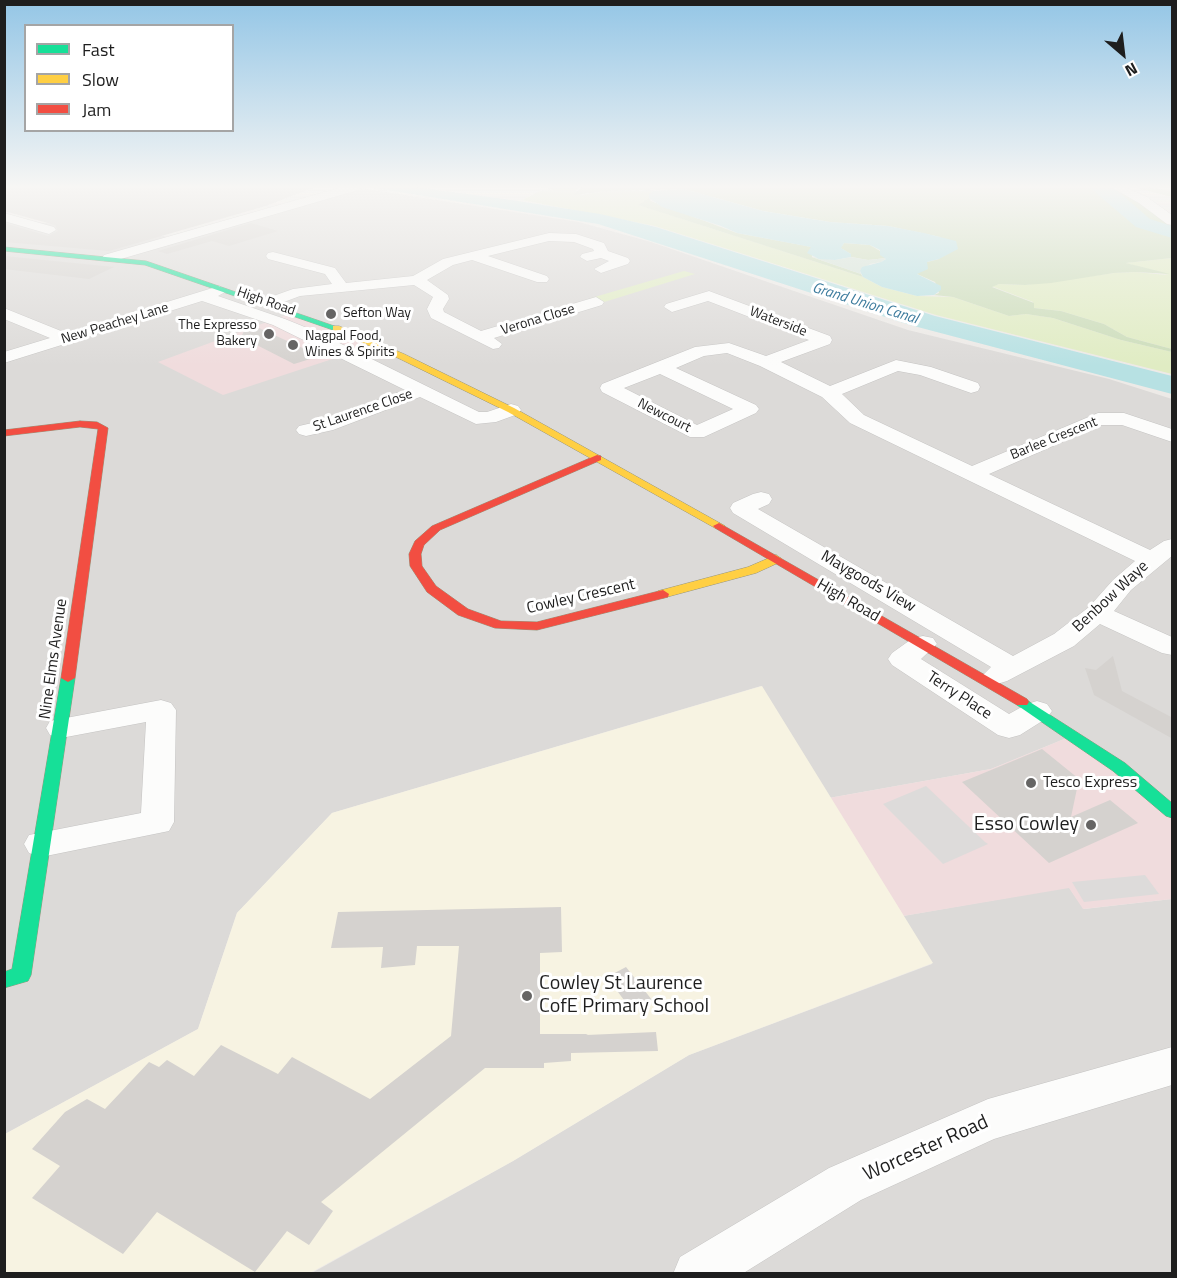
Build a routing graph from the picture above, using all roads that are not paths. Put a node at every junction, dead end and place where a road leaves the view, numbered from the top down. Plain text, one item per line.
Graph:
1 (148, 247) edge
2 (515, 247) edge
3 (599, 247) edge
4 (4, 249) edge
5 (273, 256) dead end
6 (473, 256) junction
7 (109, 258) junction
8 (583, 258) dead end
9 (542, 279) dead end
10 (417, 280) junction
11 (342, 287) junction
12 (225, 289) junction
13 (202, 297) junction
14 (268, 303) junction
15 (588, 307) dead end
16 (672, 308) dead end
17 (4, 313) edge
18 (66, 339) junction
19 (4, 358) edge
20 (766, 362) junction
21 (662, 368) junction
22 (971, 387) dead end
23 (420, 391) junction
24 (829, 393) junction
25 (511, 410) junction
26 (306, 430) dead end
27 (4, 434) edge
28 (1173, 436) edge
29 (597, 458) junction
30 (972, 474) junction
31 (761, 500) dead end
32 (1162, 553) edge
33 (776, 559) junction
34 (1098, 613) junction
35 (923, 644) junction
36 (1173, 647) edge
37 (1012, 667) junction
38 (985, 681) junction
39 (1037, 711) junction
40 (61, 728) junction
41 (1173, 812) edge
42 (41, 844) junction
43 (4, 980) edge
44 (1173, 1066) edge
45 (697, 1274) edge

1 - 7 street
2 - 6 street
3 - 8 street
4 - 7 main road, High Road
5 - 11 street
6 - 9 street
6 - 10 street
7 - 12 main road, High Road
10 - 11 street
10 - 15 street, Verona Close
11 - 14 street
12 - 13 street, New Peachey Lane
12 - 14 main road, High Road
13 - 18 street, New Peachey Lane
13 - 23 street, High Road
14 - 25 main road, High Road
16 - 20 street, Waterside
17 - 18 street
18 - 19 street, New Peachey Lane
20 - 21 street, Newcourt
20 - 24 street, Newcourt
21 - 21 street, Newcourt
22 - 24 street
23 - 25 street, High Road
23 - 26 street, St Laurence Close
24 - 30 street
25 - 29 main road, High Road
27 - 40 main road, Nine Elms Avenue
28 - 30 street, Barlee Crescent
29 - 33 main road, High Road
29 - 33 main road, Cowley Crescent
30 - 32 street
31 - 37 street, Maygoods View
32 - 34 street, Benbow Waye
33 - 35 main road, High Road
34 - 36 street
34 - 37 street, Benbow Waye
35 - 38 main road, High Road
35 - 39 street, Terry Place
37 - 38 street, Benbow Waye
38 - 39 main road, High Road
39 - 41 main road, High Road
40 - 42 main road, Nine Elms Avenue
40 - 42 street
42 - 43 main road, Nine Elms Avenue
44 - 45 street, Worcester Road

